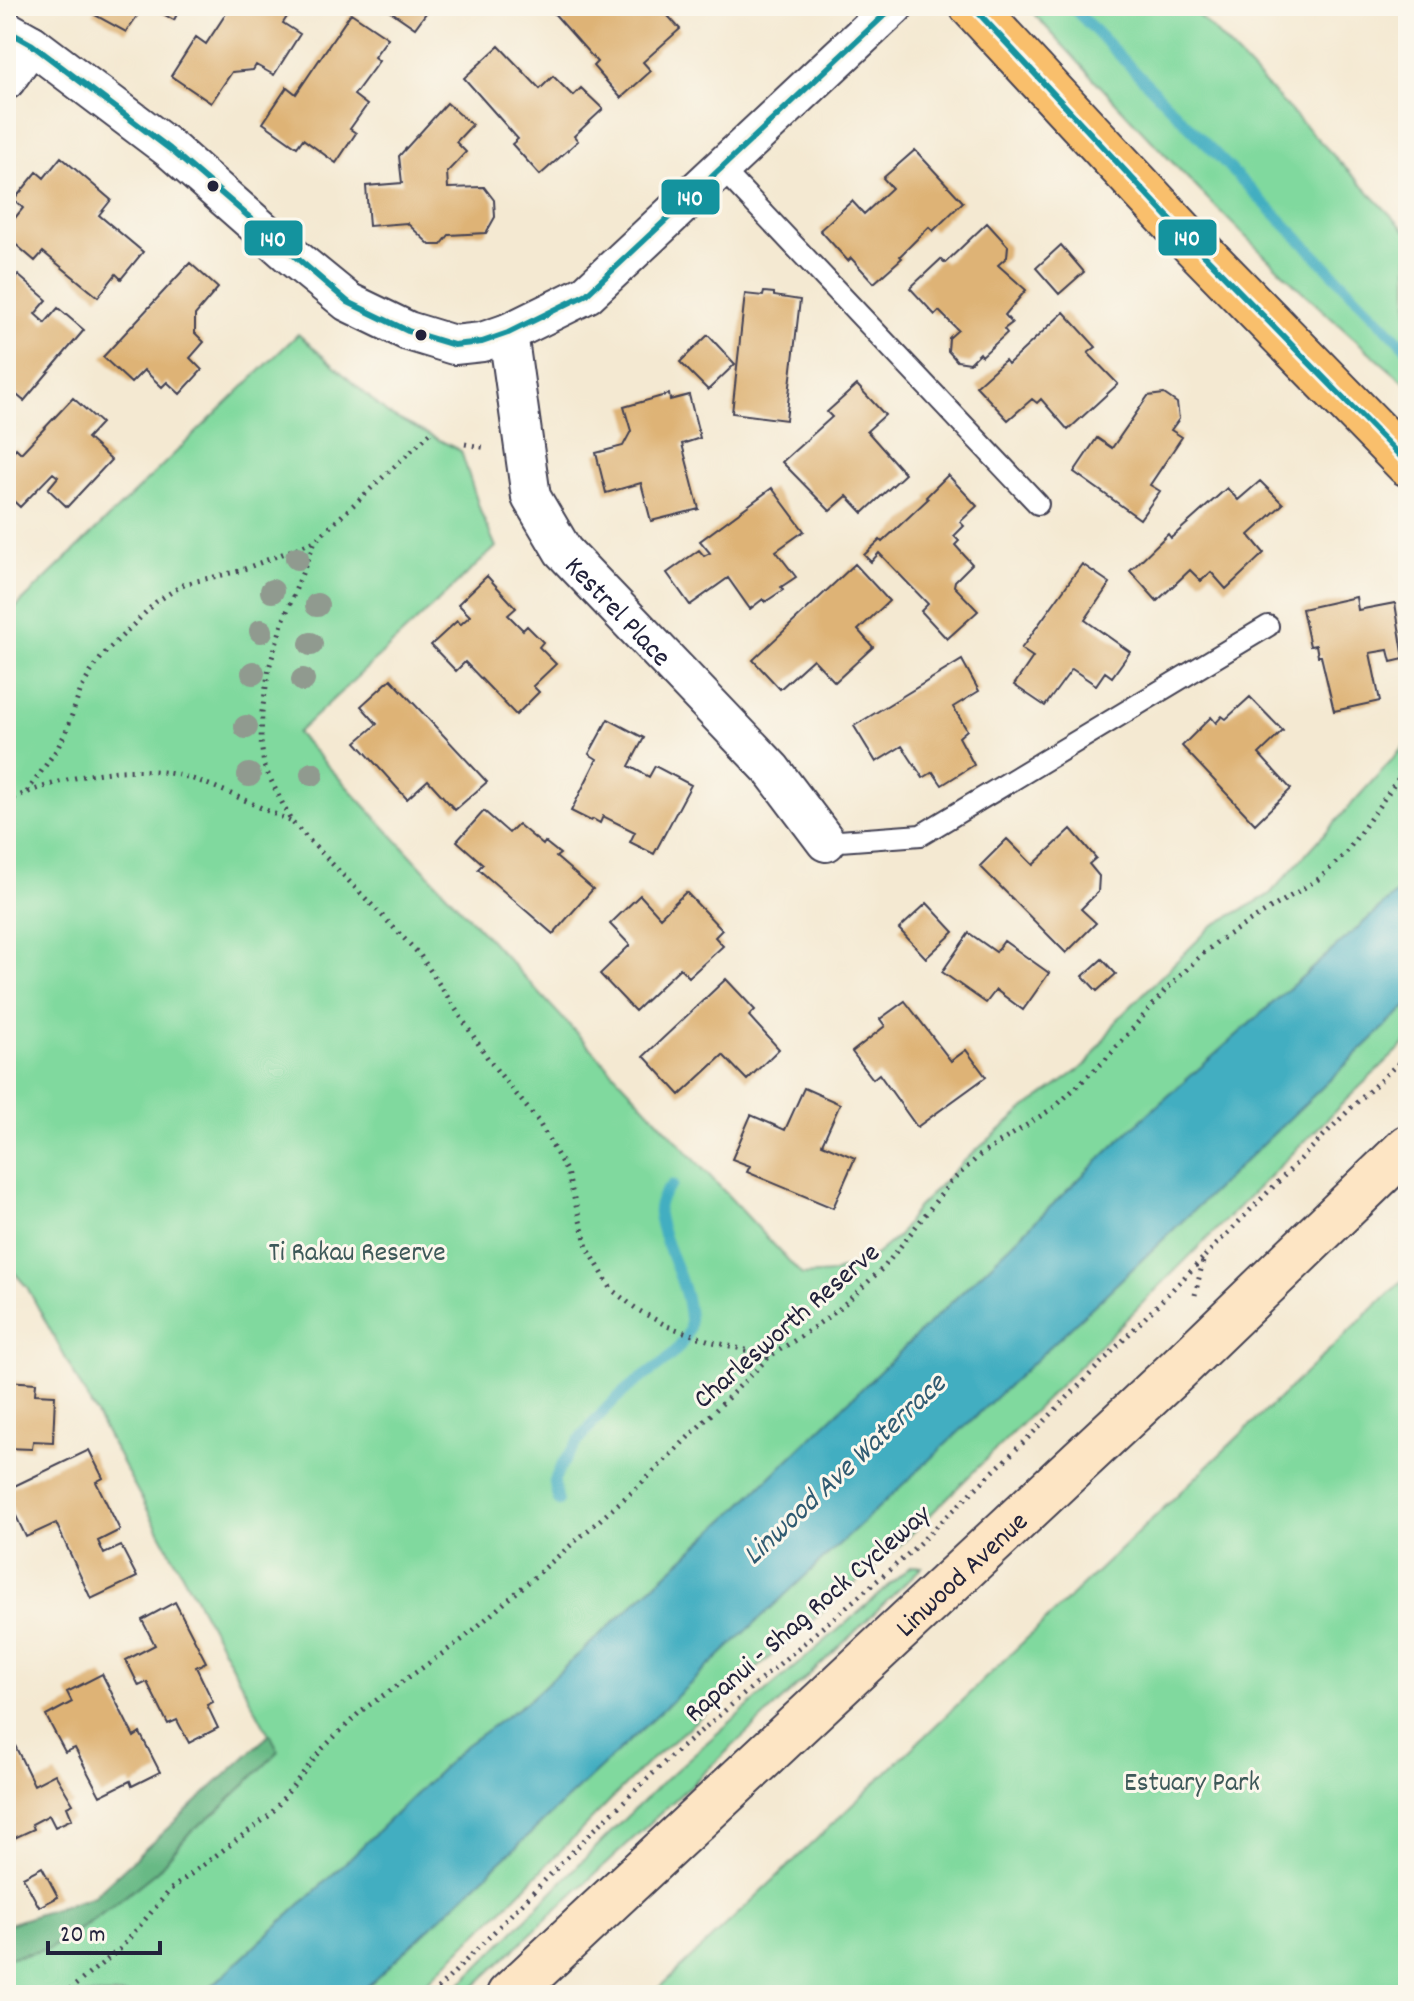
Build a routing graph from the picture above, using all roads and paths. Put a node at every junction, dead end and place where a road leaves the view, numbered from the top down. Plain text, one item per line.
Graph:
1 (894, 6) edge
2 (972, 6) edge
3 (19, 37) edge
4 (6, 80) edge
5 (721, 168) junction
6 (508, 333) junction
7 (430, 433) dead end
8 (1408, 464) edge
9 (1038, 504) dead end
10 (315, 541) junction
11 (1268, 626) dead end
12 (1408, 765) edge
13 (27, 792) junction
14 (6, 801) edge
15 (291, 821) junction
16 (826, 842) joint
17 (1408, 1054) edge
18 (1408, 1147) edge
19 (1204, 1257) junction
20 (1198, 1281) dead end
21 (770, 1356) junction
22 (63, 1995) edge
23 (432, 1995) edge
24 (509, 1995) edge

1 - 5 street
2 - 8 highway
3 - 4 street
3 - 6 street
5 - 6 street
5 - 9 lane
6 - 16 street, Kestrel Place
7 - 10 path
10 - 13 path
10 - 15 path
11 - 16 lane
12 - 21 path, Charlesworth Reserve
13 - 14 path
13 - 15 path
15 - 21 path
17 - 19 path, Rapanui - Shag Rock Cycleway
18 - 24 main road, Linwood Avenue
19 - 20 path
19 - 23 path, Rapanui - Shag Rock Cycleway
21 - 22 path, Charlesworth Reserve

